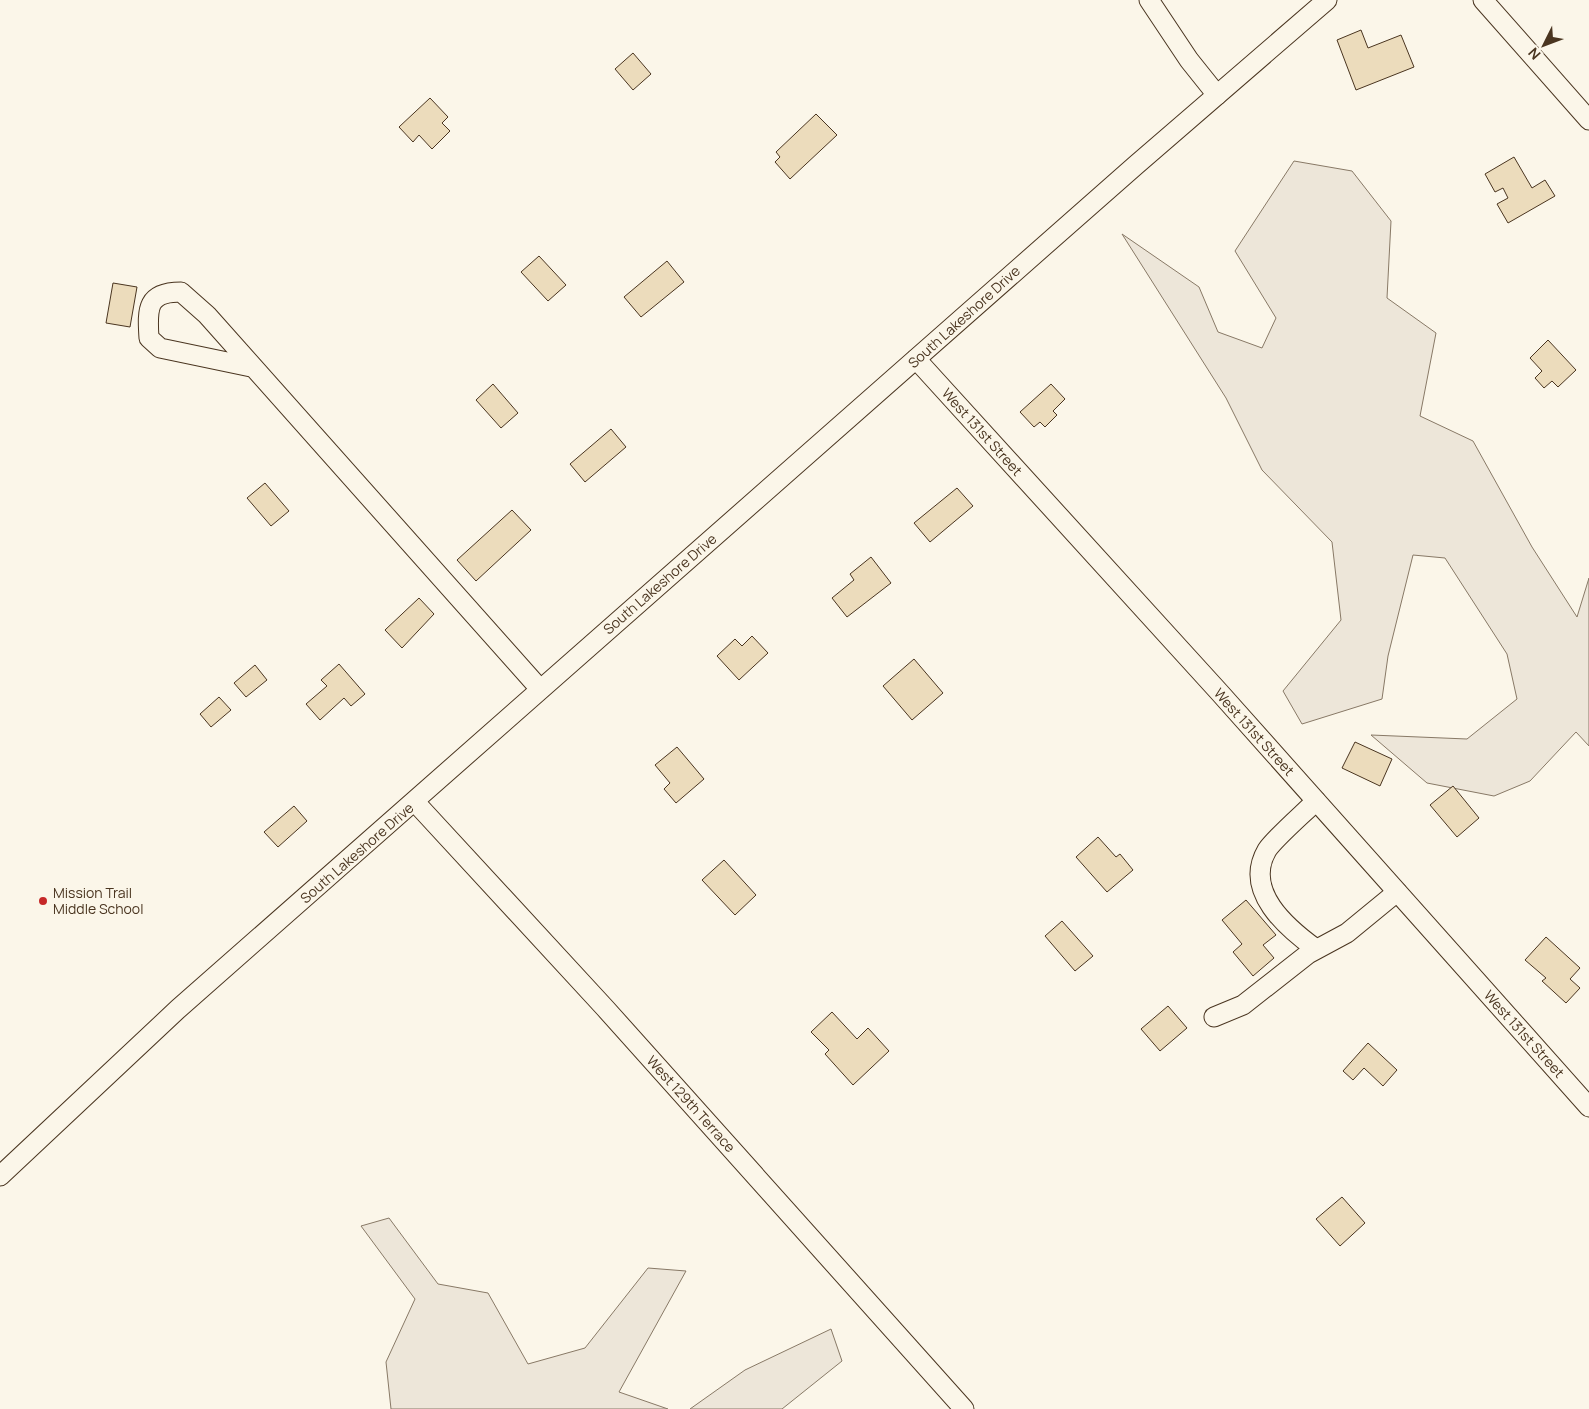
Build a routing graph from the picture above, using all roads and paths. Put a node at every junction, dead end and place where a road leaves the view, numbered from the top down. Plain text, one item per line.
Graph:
1 (1149, 0) edge
2 (1327, 0) edge
3 (1483, 0) edge
4 (1217, 95) junction
5 (1589, 120) edge
6 (916, 359) junction
7 (252, 367) junction
8 (540, 690) junction
9 (1316, 801) junction
10 (415, 802) junction
11 (1397, 892) junction
12 (1316, 950) junction
13 (1214, 1017) dead end
14 (1589, 1107) edge
15 (0, 1176) edge
16 (964, 1409) edge

1 - 4 street
2 - 4 street, South Lakeshore Drive
3 - 5 street
4 - 6 street, South Lakeshore Drive
6 - 8 street, South Lakeshore Drive
6 - 9 street, West 131st Street
7 - 7 street
7 - 8 street
8 - 10 street, South Lakeshore Drive
9 - 11 street, West 131st Street
9 - 12 street
10 - 15 street, South Lakeshore Drive
10 - 16 street, West 129th Terrace
11 - 12 street
11 - 14 street, West 131st Street
12 - 13 street

